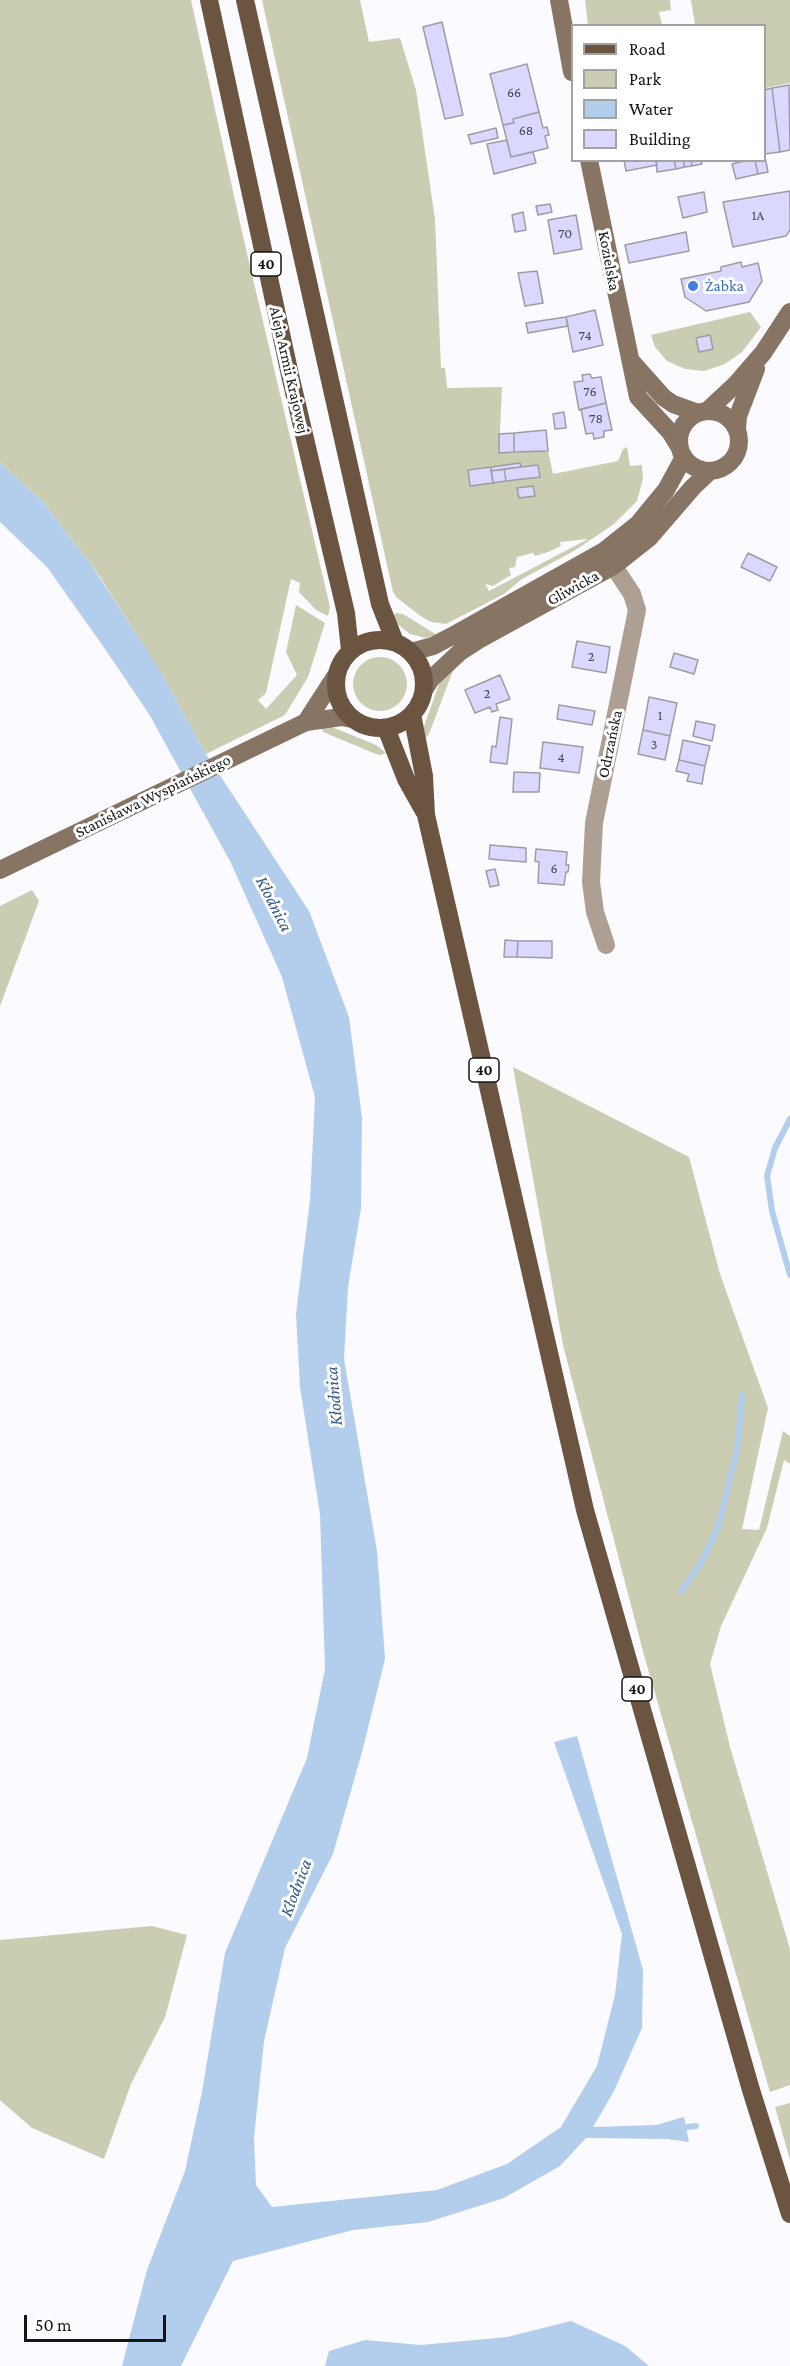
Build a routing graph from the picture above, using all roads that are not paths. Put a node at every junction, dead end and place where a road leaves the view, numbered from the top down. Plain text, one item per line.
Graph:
1 (209, 0) edge
2 (245, 0) edge
3 (559, 0) edge
4 (571, 62) edge
5 (589, 162) edge
6 (790, 312) edge
7 (763, 353) junction
8 (631, 361) junction
9 (703, 412) junction
10 (737, 429) junction
11 (682, 453) junction
12 (710, 471) junction
13 (609, 558) junction
14 (395, 642) junction
15 (350, 650) junction
16 (411, 652) junction
17 (335, 677) junction
18 (424, 690) junction
19 (412, 714) junction
20 (352, 719) junction
21 (306, 722) junction
22 (386, 728) junction
23 (426, 815) junction
24 (0, 870) edge
25 (606, 945) dead end
26 (790, 2214) edge

1 - 15 main road, Aleja Armii Krajowej / 40
2 - 14 main road, 40
3 - 4 main road
5 - 8 main road, Kozielska
6 - 7 main road
7 - 9 main road
7 - 10 main road
8 - 9 main road, Kozielska
8 - 11 main road, Kozielska
9 - 10 main road
9 - 11 main road
10 - 12 main road
11 - 12 main road
11 - 13 main road, Gliwicka
12 - 13 main road, Gliwicka
13 - 16 main road, Gliwicka
13 - 18 main road, Gliwicka
13 - 25 street, Odrzańska
14 - 15 main road
14 - 16 main road
15 - 17 main road
16 - 18 main road
17 - 20 main road
17 - 21 main road
18 - 19 main road
19 - 22 main road
19 - 23 main road, 40
20 - 21 main road, Stanisława Wyspiańskiego
20 - 22 main road
21 - 24 main road, Stanisława Wyspiańskiego
22 - 23 main road, 40
23 - 26 main road, 40

